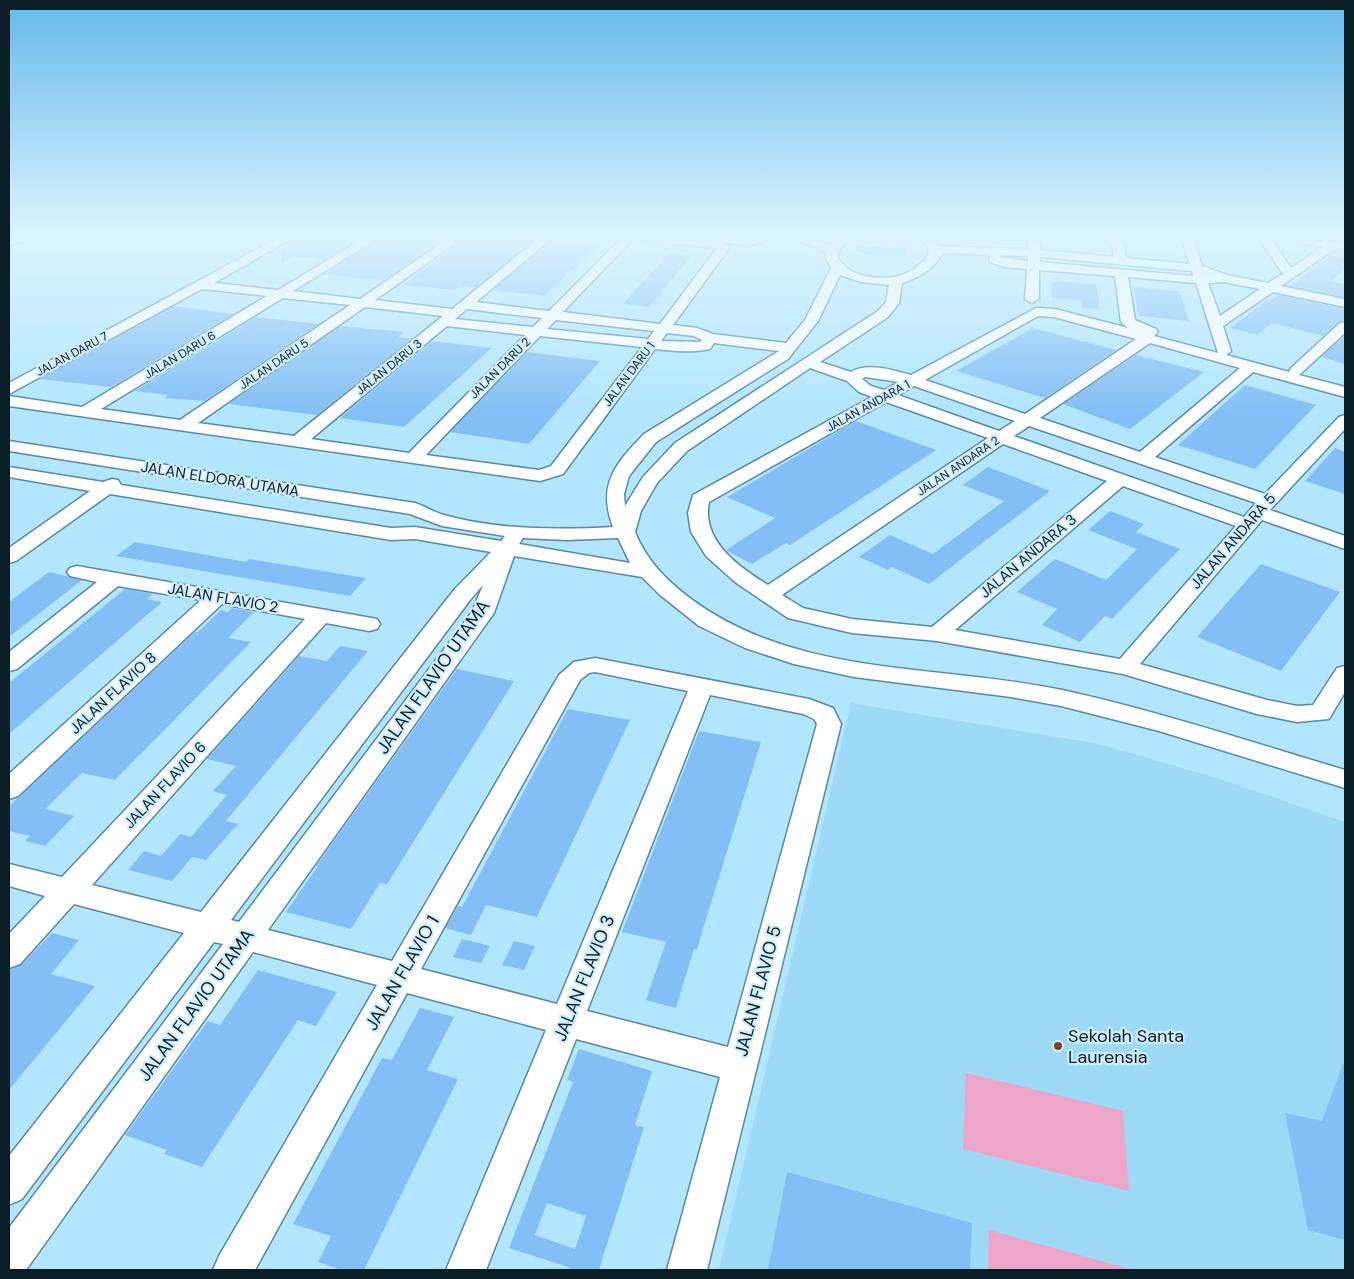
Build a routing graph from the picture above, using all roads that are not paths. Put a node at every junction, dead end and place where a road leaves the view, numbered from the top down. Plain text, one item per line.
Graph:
1 (185, 294) edge
2 (281, 294) joint
3 (377, 294) edge
4 (478, 294) edge
5 (574, 294) edge
6 (689, 294) edge
7 (824, 294) edge
8 (894, 294) edge
9 (1034, 294) edge
10 (1124, 294) edge
11 (1206, 294) edge
12 (1262, 294) edge
13 (1306, 294) edge
14 (364, 303) junction
15 (1345, 303) edge
16 (1034, 306) junction
17 (459, 309) junction
18 (552, 316) junction
19 (444, 322) junction
20 (1216, 325) junction
21 (1345, 326) edge
22 (664, 328) junction
23 (536, 332) junction
24 (1148, 338) junction
25 (707, 342) junction
26 (651, 344) junction
27 (1224, 351) junction
28 (787, 352) junction
29 (814, 359) junction
30 (1251, 366) junction
31 (1296, 371) junction
32 (857, 375) junction
33 (912, 381) junction
34 (1345, 384) edge
35 (9, 389) edge
36 (1345, 392) edge
37 (885, 396) junction
38 (9, 401) edge
39 (83, 413) junction
40 (1026, 420) junction
41 (1345, 420) edge
42 (183, 426) junction
43 (1002, 437) junction
44 (297, 442) junction
45 (9, 446) edge
46 (412, 458) junction
47 (1142, 459) junction
48 (138, 466) junction
49 (9, 472) edge
50 (1120, 479) junction
51 (107, 488) junction
52 (1258, 512) junction
53 (422, 526) junction
54 (625, 532) junction
55 (512, 540) junction
56 (1345, 543) edge
57 (9, 557) edge
58 (77, 572) dead end
59 (647, 572) junction
60 (114, 578) junction
61 (768, 595) junction
62 (217, 597) junction
63 (322, 615) junction
64 (370, 624) dead end
65 (937, 634) junction
66 (9, 664) edge
67 (1125, 667) junction
68 (1345, 673) edge
69 (702, 686) junction
70 (1345, 779) edge
71 (9, 789) edge
72 (9, 875) edge
73 (68, 891) junction
74 (207, 927) junction
75 (246, 937) junction
76 (9, 955) edge
77 (399, 978) junction
78 (567, 1022) junction
79 (739, 1066) junction
80 (9, 1186) edge
81 (9, 1260) edge
82 (233, 1270) edge
83 (466, 1270) edge
84 (687, 1270) edge

1 - 35 street, JALAN DARU 7
2 - 14 street
2 - 39 street, JALAN DARU 6
3 - 14 street, JALAN DARU 5
4 - 17 street, JALAN DARU 3
5 - 18 street, JALAN DARU 2
6 - 22 street, JALAN DARU 1
7 - 28 street
8 - 29 street
9 - 16 street
10 - 27 street
11 - 20 street
12 - 20 street
13 - 15 street
14 - 17 street
14 - 42 street, JALAN DARU 5
16 - 24 street
16 - 33 street, JALAN ANDARA 1
17 - 18 street
17 - 19 street, JALAN DARU 3
18 - 22 street
18 - 23 street, JALAN DARU 2
19 - 23 street
19 - 44 street, JALAN DARU 3
20 - 27 street
21 - 31 street
22 - 25 street
22 - 26 street, JALAN DARU 1
23 - 26 street
23 - 46 street, JALAN DARU 2
24 - 30 street
24 - 40 street, JALAN ANDARA 2
25 - 26 street
25 - 28 street
26 - 46 street, JALAN DARU 1
27 - 31 street
28 - 54 street
29 - 32 street
29 - 54 street
30 - 36 street
30 - 47 street
31 - 34 street
32 - 33 street
32 - 37 street
33 - 37 street, JALAN ANDARA 1
33 - 40 street
37 - 43 street
37 - 61 street, JALAN ANDARA 1
38 - 39 street
39 - 42 street
40 - 43 street, JALAN ANDARA 2
40 - 47 street
41 - 52 street, JALAN ANDARA 5
42 - 44 street
43 - 50 street
43 - 61 street, JALAN ANDARA 2
44 - 46 street
45 - 48 street, JALAN ELDORA UTAMA
47 - 52 street
48 - 51 street
48 - 53 street, JALAN ELDORA UTAMA
49 - 51 street, JALAN ELDORA UTAMA
50 - 52 street
50 - 65 street, JALAN ANDARA 3
51 - 53 street, JALAN ELDORA UTAMA
51 - 57 street
52 - 56 street
52 - 67 street, JALAN ANDARA 5
53 - 55 street
54 - 55 street
54 - 59 street
55 - 59 street
55 - 74 street, JALAN FLAVIO UTAMA
55 - 75 street, JALAN FLAVIO UTAMA
58 - 60 street, JALAN FLAVIO 2
59 - 70 street
60 - 62 street, JALAN FLAVIO 2
60 - 66 street
61 - 65 street
62 - 63 street, JALAN FLAVIO 2
62 - 71 street, JALAN FLAVIO 8
63 - 64 street, JALAN FLAVIO 2
63 - 73 street, JALAN FLAVIO 6
65 - 67 street
67 - 68 street
69 - 77 street, JALAN FLAVIO 1
69 - 78 street, JALAN FLAVIO 3
69 - 79 street, JALAN FLAVIO 5
72 - 73 street
73 - 74 street
73 - 76 street, JALAN FLAVIO 6
74 - 75 street
74 - 80 street, JALAN FLAVIO UTAMA
75 - 77 street
75 - 81 street, JALAN FLAVIO UTAMA
77 - 78 street
77 - 82 street, JALAN FLAVIO 1
78 - 79 street
78 - 83 street, JALAN FLAVIO 3
79 - 84 street, JALAN FLAVIO 5

